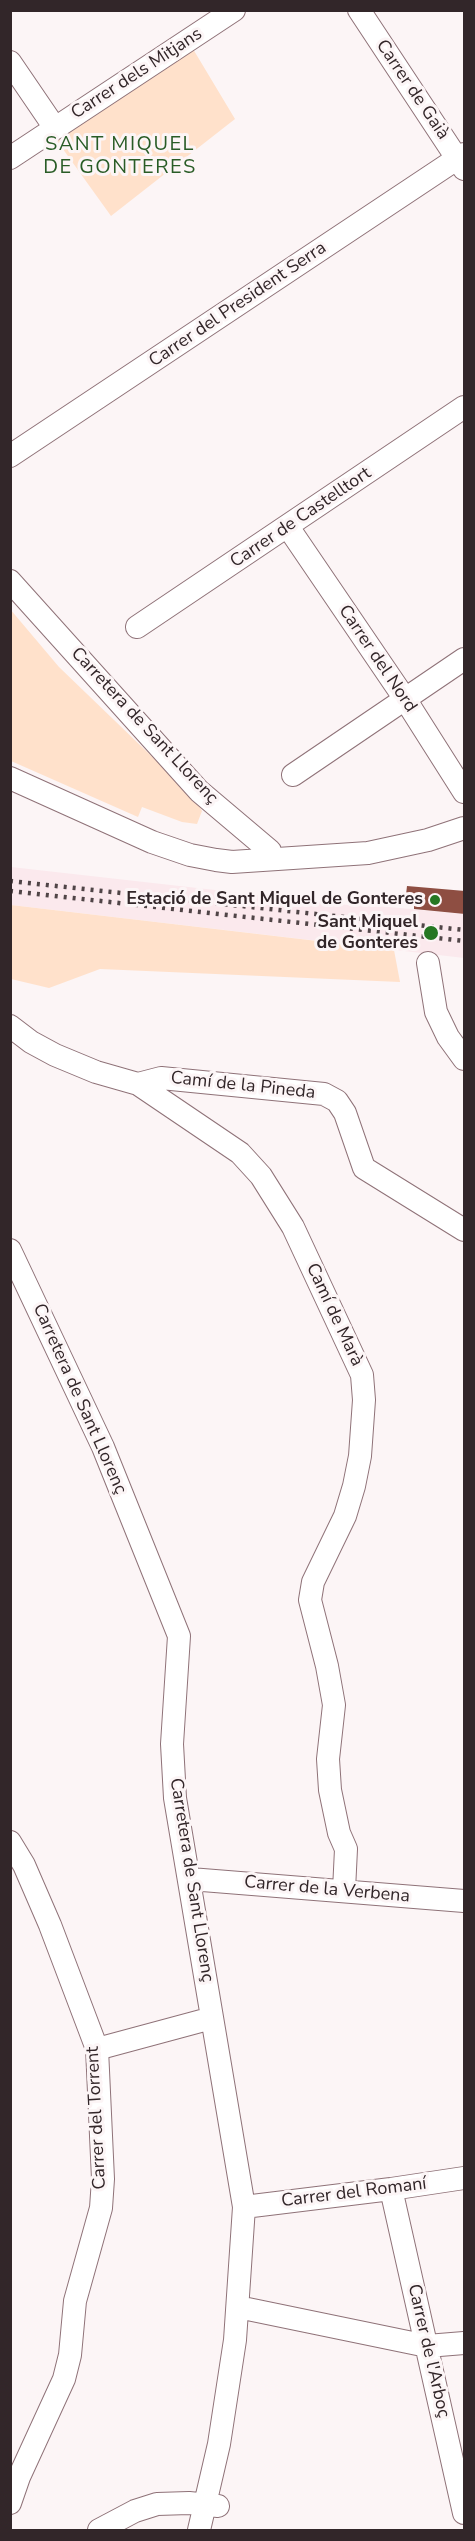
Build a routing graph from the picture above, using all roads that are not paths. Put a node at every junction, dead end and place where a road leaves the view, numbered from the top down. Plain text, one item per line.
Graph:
1 (234, 10) edge
2 (359, 10) edge
3 (10, 62) edge
4 (55, 128) junction
5 (10, 158) edge
6 (462, 160) edge
7 (465, 407) edge
8 (10, 456) edge
9 (288, 527) junction
10 (10, 581) edge
11 (137, 627) dead end
12 (465, 659) edge
13 (405, 699) junction
14 (293, 776) dead end
15 (12, 779) edge
16 (465, 792) edge
17 (465, 828) edge
18 (272, 859) junction
19 (428, 963) dead end
20 (10, 1026) edge
21 (465, 1059) edge
22 (138, 1084) junction
23 (465, 1230) edge
24 (10, 1250) edge
25 (10, 1842) edge
26 (190, 1879) junction
27 (344, 1890) junction
28 (465, 1901) edge
29 (212, 2018) junction
30 (97, 2049) junction
31 (465, 2178) edge
32 (392, 2189) junction
33 (244, 2207) junction
34 (238, 2307) junction
35 (465, 2343) edge
36 (427, 2346) junction
37 (10, 2503) edge
38 (212, 2505) junction
39 (462, 2516) edge
40 (99, 2530) edge
41 (199, 2530) edge

1 - 4 street, Carrer dels Mitjans
2 - 6 street, Carrer de Gaià
3 - 4 street
4 - 5 street, Carrer dels Mitjans
6 - 8 street, Carrer del President Serra
7 - 9 street, Carrer de Castelltort
9 - 11 street, Carrer de Castelltort
9 - 13 street, Carrer del Nord
10 - 18 street, Carretera de Sant Llorenç
12 - 13 street
13 - 14 street
13 - 16 street, Carrer del Nord
15 - 18 street
17 - 18 street
19 - 21 street
20 - 22 street, Camí de Marà
22 - 23 street, Camí de la Pineda
22 - 27 street, Camí de Marà
24 - 26 street, Carretera de Sant Llorenç
25 - 30 street, Carrer del Torrent
26 - 27 street, Carrer de la Verbena
26 - 29 street, Carretera de Sant Llorenç
27 - 28 street, Carrer de la Verbena
29 - 30 street
29 - 33 street, Carretera de Sant Llorenç
30 - 37 street, Carrer del Torrent
31 - 32 street, Carrer del Romaní
32 - 33 street, Carrer del Romaní
32 - 36 street, Carrer de l'Arboç
33 - 34 street, Carretera de Sant Llorenç
34 - 36 street
34 - 38 street, Carretera de Sant Llorenç
35 - 36 street
36 - 39 street, Carrer de l'Arboç
38 - 40 street
38 - 41 street, Carretera de Sant Llorenç

